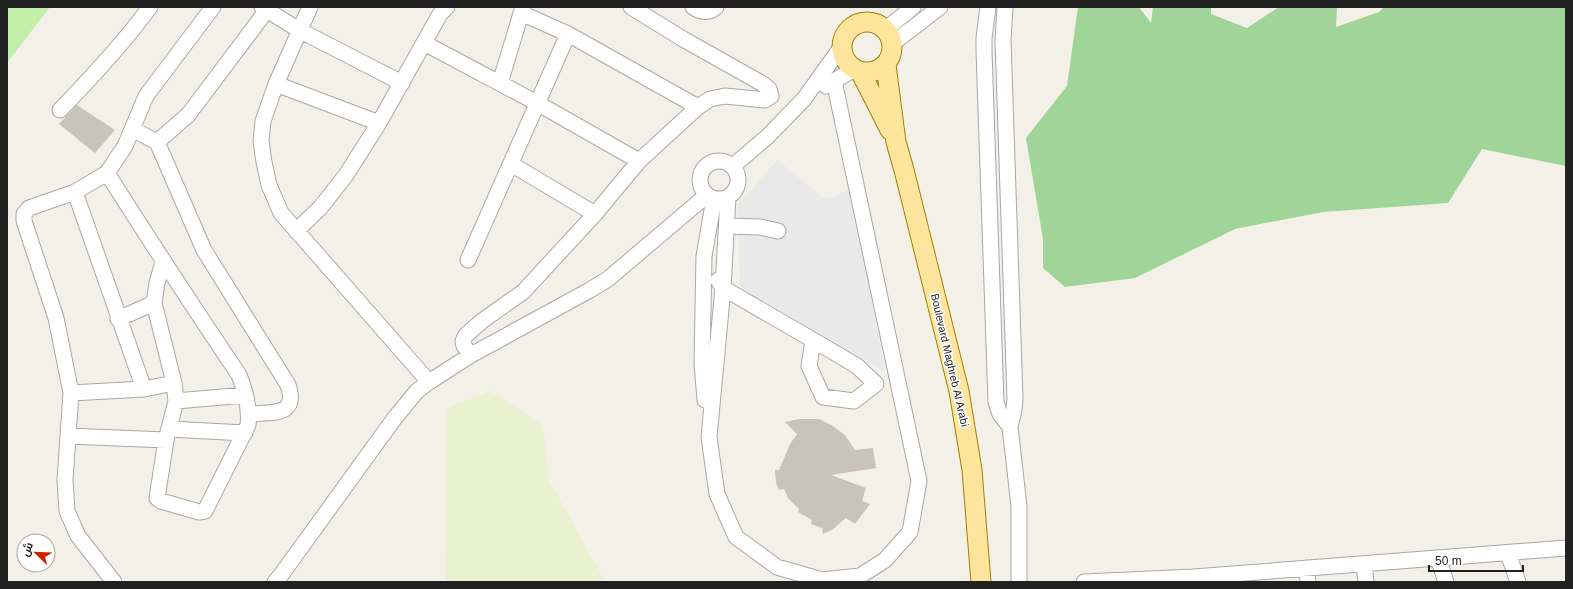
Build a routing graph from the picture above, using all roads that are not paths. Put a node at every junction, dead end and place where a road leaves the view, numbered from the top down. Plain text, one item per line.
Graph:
1 (150, 7) edge
2 (213, 7) edge
3 (310, 7) edge
4 (631, 7) edge
5 (693, 7) edge
6 (716, 7) edge
7 (861, 7) edge
8 (913, 7) edge
9 (940, 7) edge
10 (988, 7) edge
11 (1004, 7) edge
12 (444, 8) edge
13 (264, 9) edge
14 (522, 10) edge
15 (854, 25) junction
16 (885, 26) edge
17 (299, 30) junction
18 (568, 34) junction
19 (424, 43) junction
20 (842, 46) junction
21 (886, 65) junction
22 (857, 70) junction
23 (834, 81) junction
24 (402, 83) junction
25 (500, 83) junction
26 (276, 84) junction
27 (804, 99) junction
28 (537, 103) junction
29 (698, 107) junction
30 (60, 110) dead end
31 (379, 123) junction
32 (132, 129) junction
33 (157, 142) junction
34 (896, 142) junction
35 (639, 161) junction
36 (511, 164) junction
37 (733, 166) junction
38 (107, 173) junction
39 (75, 192) junction
40 (716, 197) junction
41 (595, 214) junction
42 (727, 226) junction
43 (296, 230) junction
44 (778, 231) dead end
45 (704, 256) junction
46 (468, 260) dead end
47 (163, 262) junction
48 (723, 288) junction
49 (154, 303) junction
50 (118, 319) junction
51 (813, 340) junction
52 (471, 355) junction
53 (429, 382) junction
54 (174, 383) junction
55 (144, 389) junction
56 (71, 393) junction
57 (245, 395) junction
58 (176, 401) junction
59 (249, 414) junction
60 (1010, 427) junction
61 (245, 433) junction
62 (168, 434) junction
63 (68, 436) junction
64 (709, 437) junction
65 (1566, 548) edge
66 (1508, 553) junction
67 (1438, 558) junction
68 (1364, 564) junction
69 (1307, 575) edge
70 (1246, 577) edge
71 (1194, 579) edge
72 (1148, 580) edge
73 (114, 582) edge
74 (275, 582) edge
75 (981, 582) edge
76 (1019, 582) edge
77 (1084, 582) edge
78 (1087, 582) edge
79 (1366, 582) edge
80 (1446, 582) edge
81 (1518, 582) edge

1 - 30 street
2 - 32 street
3 - 17 street
4 - 29 street
5 - 6 street
7 - 15 main road
8 - 16 street
9 - 16 street
10 - 60 street
11 - 60 street
12 - 19 street
13 - 17 street
13 - 33 street
14 - 18 street
14 - 25 street
15 - 16 main road
15 - 20 main road
16 - 21 main road
17 - 24 street
17 - 26 street
18 - 28 street
18 - 29 street
19 - 24 street
19 - 25 street
20 - 22 main road
20 - 27 street
21 - 22 main road
21 - 34 main road, Boulevard Maghreb Al Arabi
22 - 23 street
22 - 34 main road, Boulevard Maghreb Al Arabi
23 - 27 street
23 - 64 street
24 - 31 street
25 - 28 street
26 - 31 street
26 - 43 street
27 - 37 street
28 - 35 street
28 - 36 street
29 - 35 street
31 - 43 street
32 - 33 street
32 - 38 street
33 - 59 street
34 - 75 main road, Boulevard Maghreb Al Arabi
35 - 41 street
36 - 41 street
36 - 46 street
37 - 40 street
37 - 40 street
38 - 39 street
38 - 47 street
39 - 50 street
39 - 56 street
40 - 42 street
40 - 45 street
40 - 52 street
41 - 52 street
42 - 44 street
42 - 48 street
43 - 53 street
45 - 48 street
45 - 64 street
47 - 49 street
47 - 57 street
48 - 51 street
48 - 64 street
49 - 50 street
49 - 54 street
50 - 55 street
51 - 51 street
52 - 53 street
53 - 74 street
54 - 55 street
54 - 58 street
55 - 56 street
56 - 63 street
57 - 58 street
57 - 59 street
58 - 62 street
59 - 61 street
60 - 76 street
61 - 62 street
61 - 62 street
62 - 63 street
63 - 73 street
65 - 66 street
66 - 67 street
66 - 81 street
67 - 68 street
67 - 80 street
68 - 69 street
68 - 79 street
69 - 70 street
70 - 71 street
71 - 72 street
72 - 78 street
77 - 78 street

